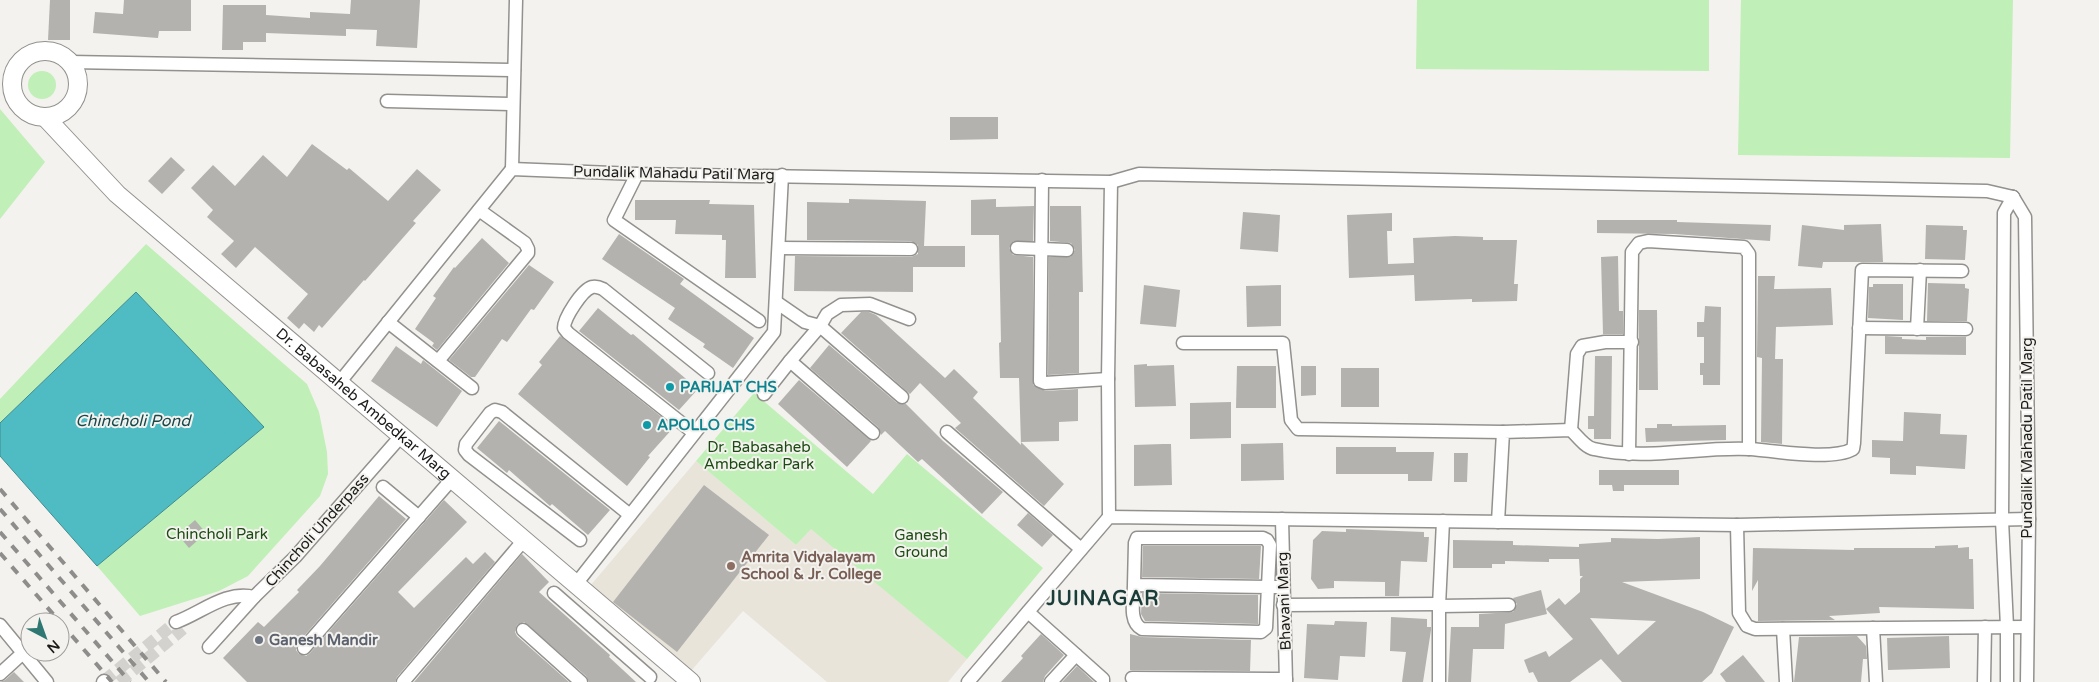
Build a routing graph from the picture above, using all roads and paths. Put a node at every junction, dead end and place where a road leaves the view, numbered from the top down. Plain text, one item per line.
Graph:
1 (516, 0) edge
2 (70, 62) junction
3 (514, 70) junction
4 (6, 81) edge
5 (388, 101) dead end
6 (514, 104) junction
7 (45, 117) junction
8 (512, 169) junction
9 (637, 174) junction
10 (782, 175) junction
11 (1042, 180) junction
12 (1111, 182) junction
13 (2012, 197) junction
14 (479, 210) junction
15 (779, 248) junction
16 (1017, 248) dead end
17 (911, 249) dead end
18 (1041, 249) junction
19 (1067, 250) dead end
20 (1920, 270) junction
21 (1962, 271) dead end
22 (776, 302) junction
23 (909, 319) dead end
24 (759, 321) dead end
25 (388, 322) junction
26 (820, 326) junction
27 (1859, 328) junction
28 (1917, 329) junction
29 (1966, 329) dead end
30 (1632, 342) junction
31 (1183, 343) dead end
32 (438, 361) junction
33 (790, 361) junction
34 (708, 373) dead end
35 (1108, 379) junction
36 (339, 383) junction
37 (472, 388) dead end
38 (764, 394) dead end
39 (902, 397) dead end
40 (1571, 430) junction
41 (947, 432) dead end
42 (1503, 432) junction
43 (694, 433) junction
44 (873, 433) dead end
45 (402, 435) junction
46 (1749, 449) junction
47 (1629, 454) junction
48 (452, 479) junction
49 (383, 487) dead end
50 (630, 515) junction
51 (419, 517) junction
52 (1109, 517) junction
53 (1282, 519) junction
54 (2029, 519) junction
55 (2002, 520) junction
56 (1443, 521) junction
57 (1498, 522) junction
58 (1737, 525) junction
59 (524, 540) junction
60 (580, 540) dead end
61 (1081, 549) junction
62 (576, 584) junction
63 (1134, 585) junction
64 (1268, 587) junction
65 (1283, 587) junction
66 (554, 593) dead end
67 (254, 597) junction
68 (1283, 605) junction
69 (1439, 605) junction
70 (1509, 605) dead end
71 (1028, 612) junction
72 (0, 625) edge
73 (180, 625) tunnel mouth
74 (1985, 627) junction
75 (2007, 627) junction
76 (2027, 627) junction
77 (1874, 628) junction
78 (1783, 629) junction
79 (523, 630) dead end
80 (209, 647) dead end
81 (20, 648) edge
82 (304, 648) dead end
83 (1076, 655) junction
84 (20, 656) edge
85 (665, 660) junction
86 (32, 662) edge
87 (0, 674) edge
88 (1132, 678) dead end
89 (648, 680) edge
90 (1286, 680) edge
91 (47, 682) edge
92 (403, 682) edge
93 (581, 682) edge
94 (691, 682) edge
95 (968, 682) edge
96 (1051, 682) edge
97 (1103, 682) edge
98 (1440, 682) edge
99 (1786, 682) edge
100 (1876, 682) edge
101 (1984, 682) edge
102 (2007, 682) edge
103 (2027, 682) edge

1 - 3 street
2 - 3 street
2 - 4 main road, Dr. Babasaheb Ambedkar Marg
2 - 7 main road
3 - 6 street
4 - 7 main road, Dr. Babasaheb Ambedkar Marg
5 - 6 street
6 - 8 street
7 - 36 main road, Dr. Babasaheb Ambedkar Marg
8 - 9 street, Pundalik Mahadu Patil Marg
8 - 14 street
9 - 10 street, Pundalik Mahadu Patil Marg
9 - 24 street
10 - 11 street, Pundalik Mahadu Patil Marg
10 - 15 street
11 - 12 street, Pundalik Mahadu Patil Marg
11 - 18 street
12 - 13 street, Pundalik Mahadu Patil Marg
12 - 35 street
13 - 54 street, Pundalik Mahadu Patil Marg
13 - 55 street, Pundalik Mahadu Patil Marg
14 - 25 street
14 - 32 street
15 - 17 street
15 - 22 street
16 - 18 street
18 - 19 street
18 - 35 street
20 - 21 street
20 - 27 street
20 - 28 street
22 - 26 street
22 - 43 street
23 - 26 street
25 - 32 street
25 - 36 street
26 - 33 street
26 - 39 street
27 - 28 street
27 - 46 street
28 - 29 street
30 - 40 street
30 - 46 street
30 - 47 street
31 - 42 street
32 - 37 street
33 - 38 street
33 - 44 street
34 - 43 street
35 - 52 street
36 - 45 main road, Dr. Babasaheb Ambedkar Marg
40 - 42 street
40 - 47 street
41 - 61 street
42 - 57 street
43 - 50 street
45 - 48 main road, Dr. Babasaheb Ambedkar Marg
45 - 67 street, Chincholi Underpass
46 - 47 street
48 - 51 street
48 - 59 main road, Dr. Babasaheb Ambedkar Marg
49 - 51 street
50 - 60 street
50 - 62 street
51 - 82 street
52 - 53 street
52 - 61 street
53 - 56 street
53 - 65 street, Bhavani Marg
54 - 55 street
54 - 76 street, Pundalik Mahadu Patil Marg
55 - 58 street
55 - 75 street, Pundalik Mahadu Patil Marg
56 - 57 street
56 - 69 street
57 - 58 street
58 - 78 street
59 - 62 main road, Dr. Babasaheb Ambedkar Marg
59 - 92 street
61 - 71 street
62 - 85 main road, Dr. Babasaheb Ambedkar Marg
63 - 64 street
63 - 64 street
63 - 64 street
64 - 65 street
65 - 68 street, Bhavani Marg
66 - 89 street
67 - 73 street, Chincholi Underpass
67 - 80 street
68 - 69 street
68 - 90 street, Bhavani Marg
69 - 70 street
69 - 98 street
71 - 83 street
71 - 95 street
72 - 81 street
74 - 75 street
74 - 77 street
74 - 101 street
75 - 76 street
75 - 102 street, Pundalik Mahadu Patil Marg
76 - 103 street, Pundalik Mahadu Patil Marg
77 - 78 street
77 - 100 street
78 - 99 street
79 - 93 street
83 - 96 street
83 - 97 street
84 - 87 street
85 - 89 street
85 - 94 main road, Dr. Babasaheb Ambedkar Marg
86 - 91 street
88 - 90 street

